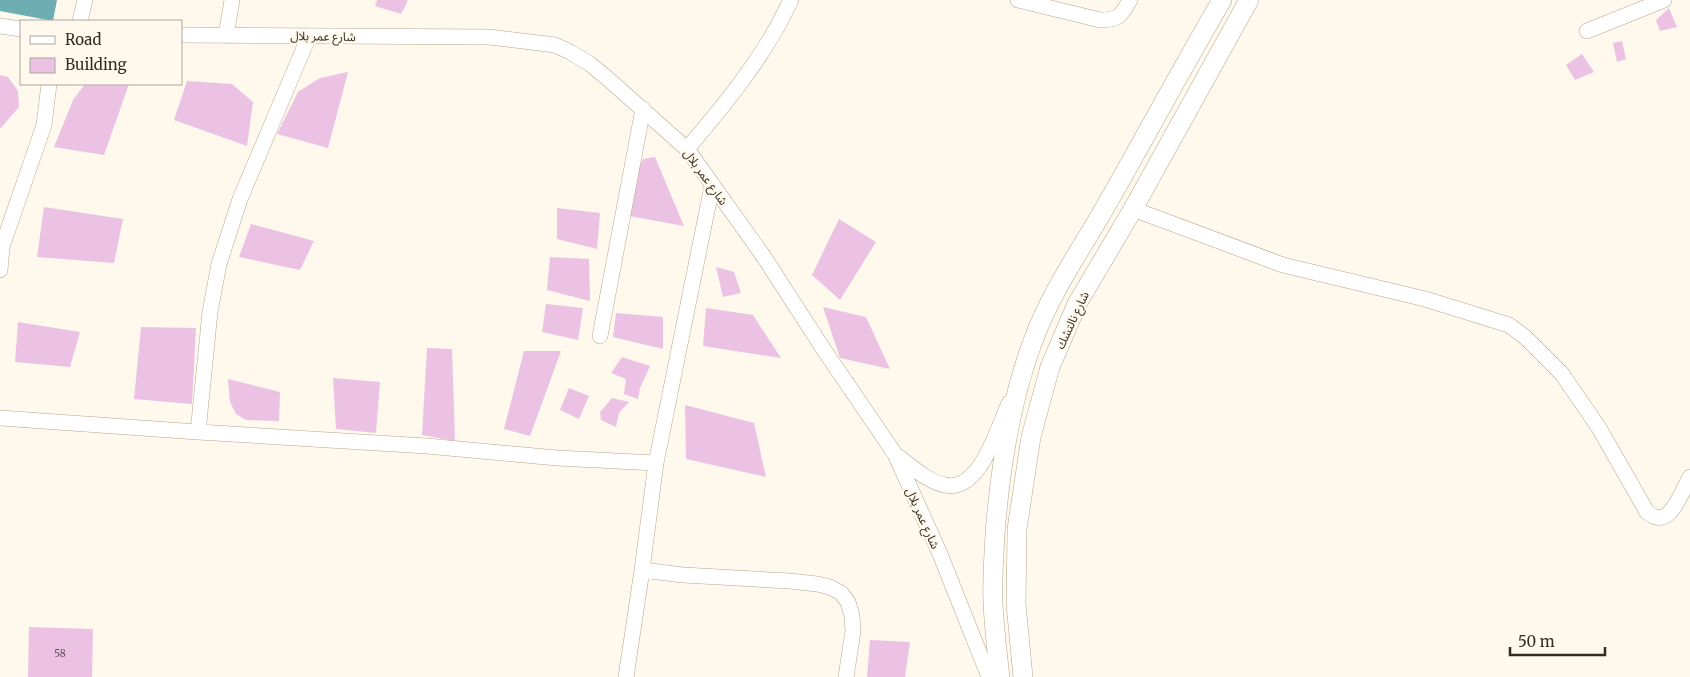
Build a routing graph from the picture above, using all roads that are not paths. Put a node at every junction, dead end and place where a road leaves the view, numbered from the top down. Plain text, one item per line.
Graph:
1 (85, 0) edge
2 (232, 0) edge
3 (791, 0) edge
4 (1018, 0) edge
5 (1130, 0) edge
6 (1222, 0) edge
7 (1249, 0) edge
8 (1664, 0) edge
9 (80, 20) edge
10 (0, 26) edge
11 (20, 28) edge
12 (1587, 32) dead end
13 (182, 35) edge
14 (226, 36) junction
15 (309, 36) junction
16 (49, 85) edge
17 (643, 109) junction
18 (687, 149) junction
19 (712, 186) junction
20 (1132, 209) junction
21 (1, 247) edge
22 (0, 270) edge
23 (600, 336) dead end
24 (1022, 375) junction
25 (0, 418) edge
26 (198, 432) junction
27 (895, 454) junction
28 (656, 463) junction
29 (1690, 476) edge
30 (642, 570) junction
31 (626, 677) edge
32 (846, 677) edge
33 (989, 677) edge
34 (1000, 677) edge
35 (1023, 677) edge

1 - 9 street
2 - 14 street
3 - 18 street
4 - 5 street
6 - 24 main road
7 - 20 main road, شارع نالتشك
8 - 12 street
10 - 11 street
13 - 14 street, شارع عمر بلال
14 - 15 street, شارع عمر بلال
15 - 17 street, شارع عمر بلال
15 - 26 street
16 - 21 street
17 - 18 street, شارع عمر بلال
17 - 23 street
18 - 19 street, شارع عمر بلال
19 - 27 street, شارع عمر بلال
19 - 28 street
20 - 29 street
20 - 35 main road, شارع نالتشك
21 - 22 street
24 - 27 street
24 - 34 main road
25 - 26 street
26 - 28 street
27 - 33 street, شارع عمر بلال
28 - 30 street
30 - 31 street
30 - 32 street

